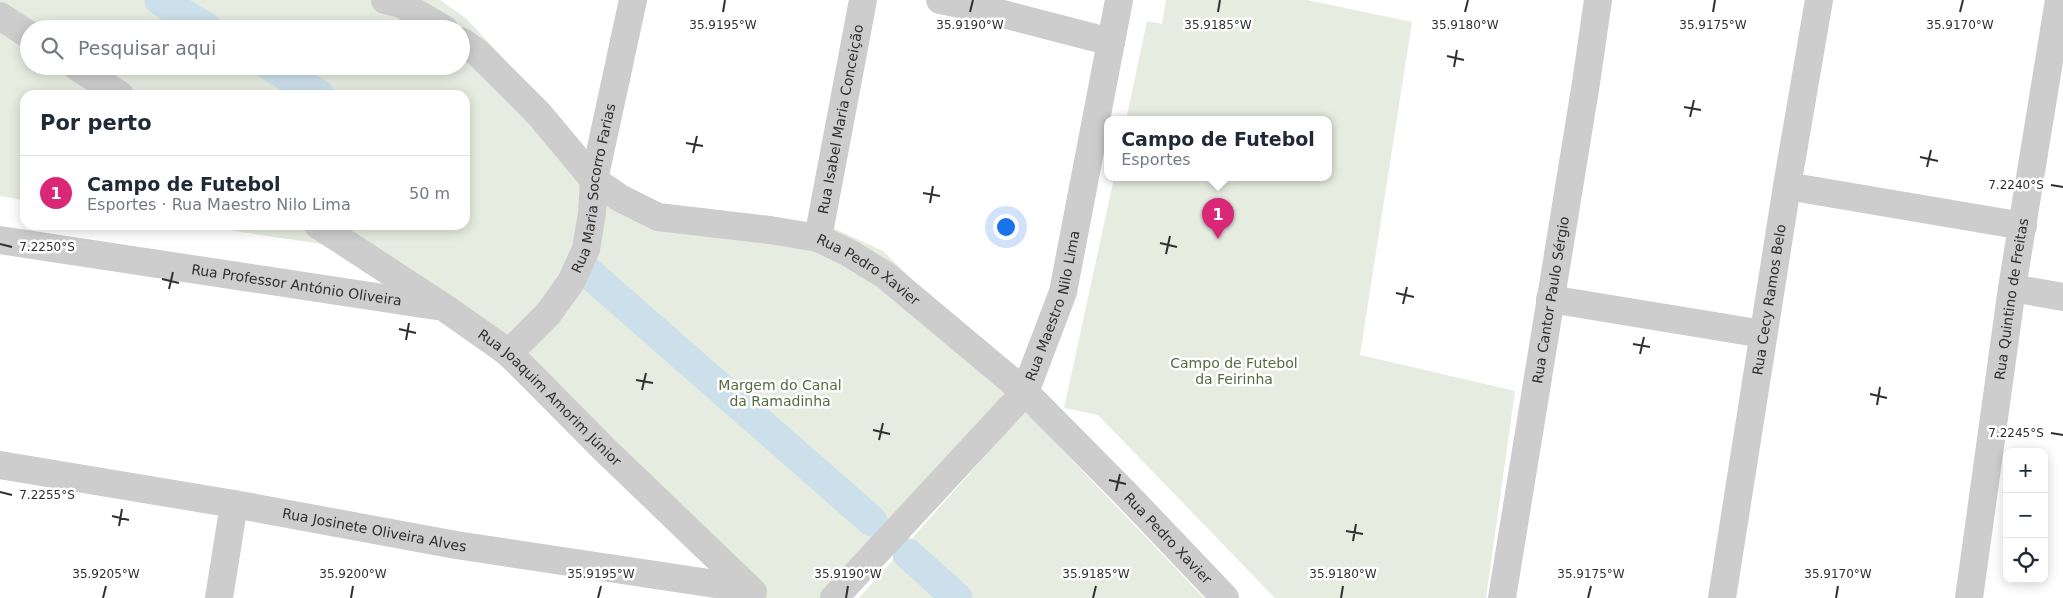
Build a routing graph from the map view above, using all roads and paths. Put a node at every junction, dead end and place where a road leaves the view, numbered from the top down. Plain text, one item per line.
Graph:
1 (633, 0) edge
2 (863, 0) edge
3 (940, 0) edge
4 (1120, 0) edge
5 (1598, 0) edge
6 (1819, 0) edge
7 (2059, 0) edge
8 (396, 1) edge
9 (0, 16) edge
10 (429, 20) edge
11 (20, 29) edge
12 (1111, 42) junction
13 (470, 47) edge
14 (90, 75) edge
15 (112, 90) edge
16 (594, 180) junction
17 (1787, 186) junction
18 (2022, 226) junction
19 (326, 230) edge
20 (818, 238) junction
21 (0, 240) edge
22 (2012, 288) junction
23 (2063, 297) edge
24 (1550, 299) junction
25 (445, 308) junction
26 (1763, 334) junction
27 (509, 353) junction
28 (1025, 392) junction
29 (0, 465) edge
30 (234, 504) junction
31 (754, 594) edge
32 (219, 598) edge
33 (834, 598) edge
34 (1225, 598) edge
35 (1502, 598) edge
36 (1722, 598) edge
37 (1969, 598) edge

1 - 16 street, Rua Maria Socorro Farias
2 - 20 street, Rua Isabel Maria Conceição
3 - 12 street
4 - 12 street, Rua Maestro Nilo Lima
5 - 24 street, Rua Cantor Paulo Sérgio
6 - 17 street, Rua Cecy Ramos Belo
7 - 18 street, Rua Quintino de Freitas
8 - 10 street
9 - 11 street
12 - 28 street, Rua Maestro Nilo Lima
13 - 16 street, Rua Pedro Xavier
14 - 15 street
16 - 20 street, Rua Pedro Xavier
16 - 27 street, Rua Maria Socorro Farias
17 - 18 street
17 - 26 street, Rua Cecy Ramos Belo
18 - 22 street, Rua Quintino de Freitas
19 - 25 street, Rua Joaquim Amorim Júnior
20 - 28 street, Rua Pedro Xavier
21 - 25 street, Rua Professor António Oliveira
22 - 23 street
22 - 37 street, Rua Quintino de Freitas
24 - 26 street
24 - 35 street, Rua Cantor Paulo Sérgio
25 - 27 street, Rua Joaquim Amorim Júnior
26 - 36 street, Rua Cecy Ramos Belo
27 - 31 street, Rua Joaquim Amorim Júnior
28 - 33 street, Rua Maestro Nilo Lima
28 - 34 street, Rua Pedro Xavier
29 - 30 street, Rua Josinete Oliveira Alves
30 - 31 street, Rua Josinete Oliveira Alves
30 - 32 street

